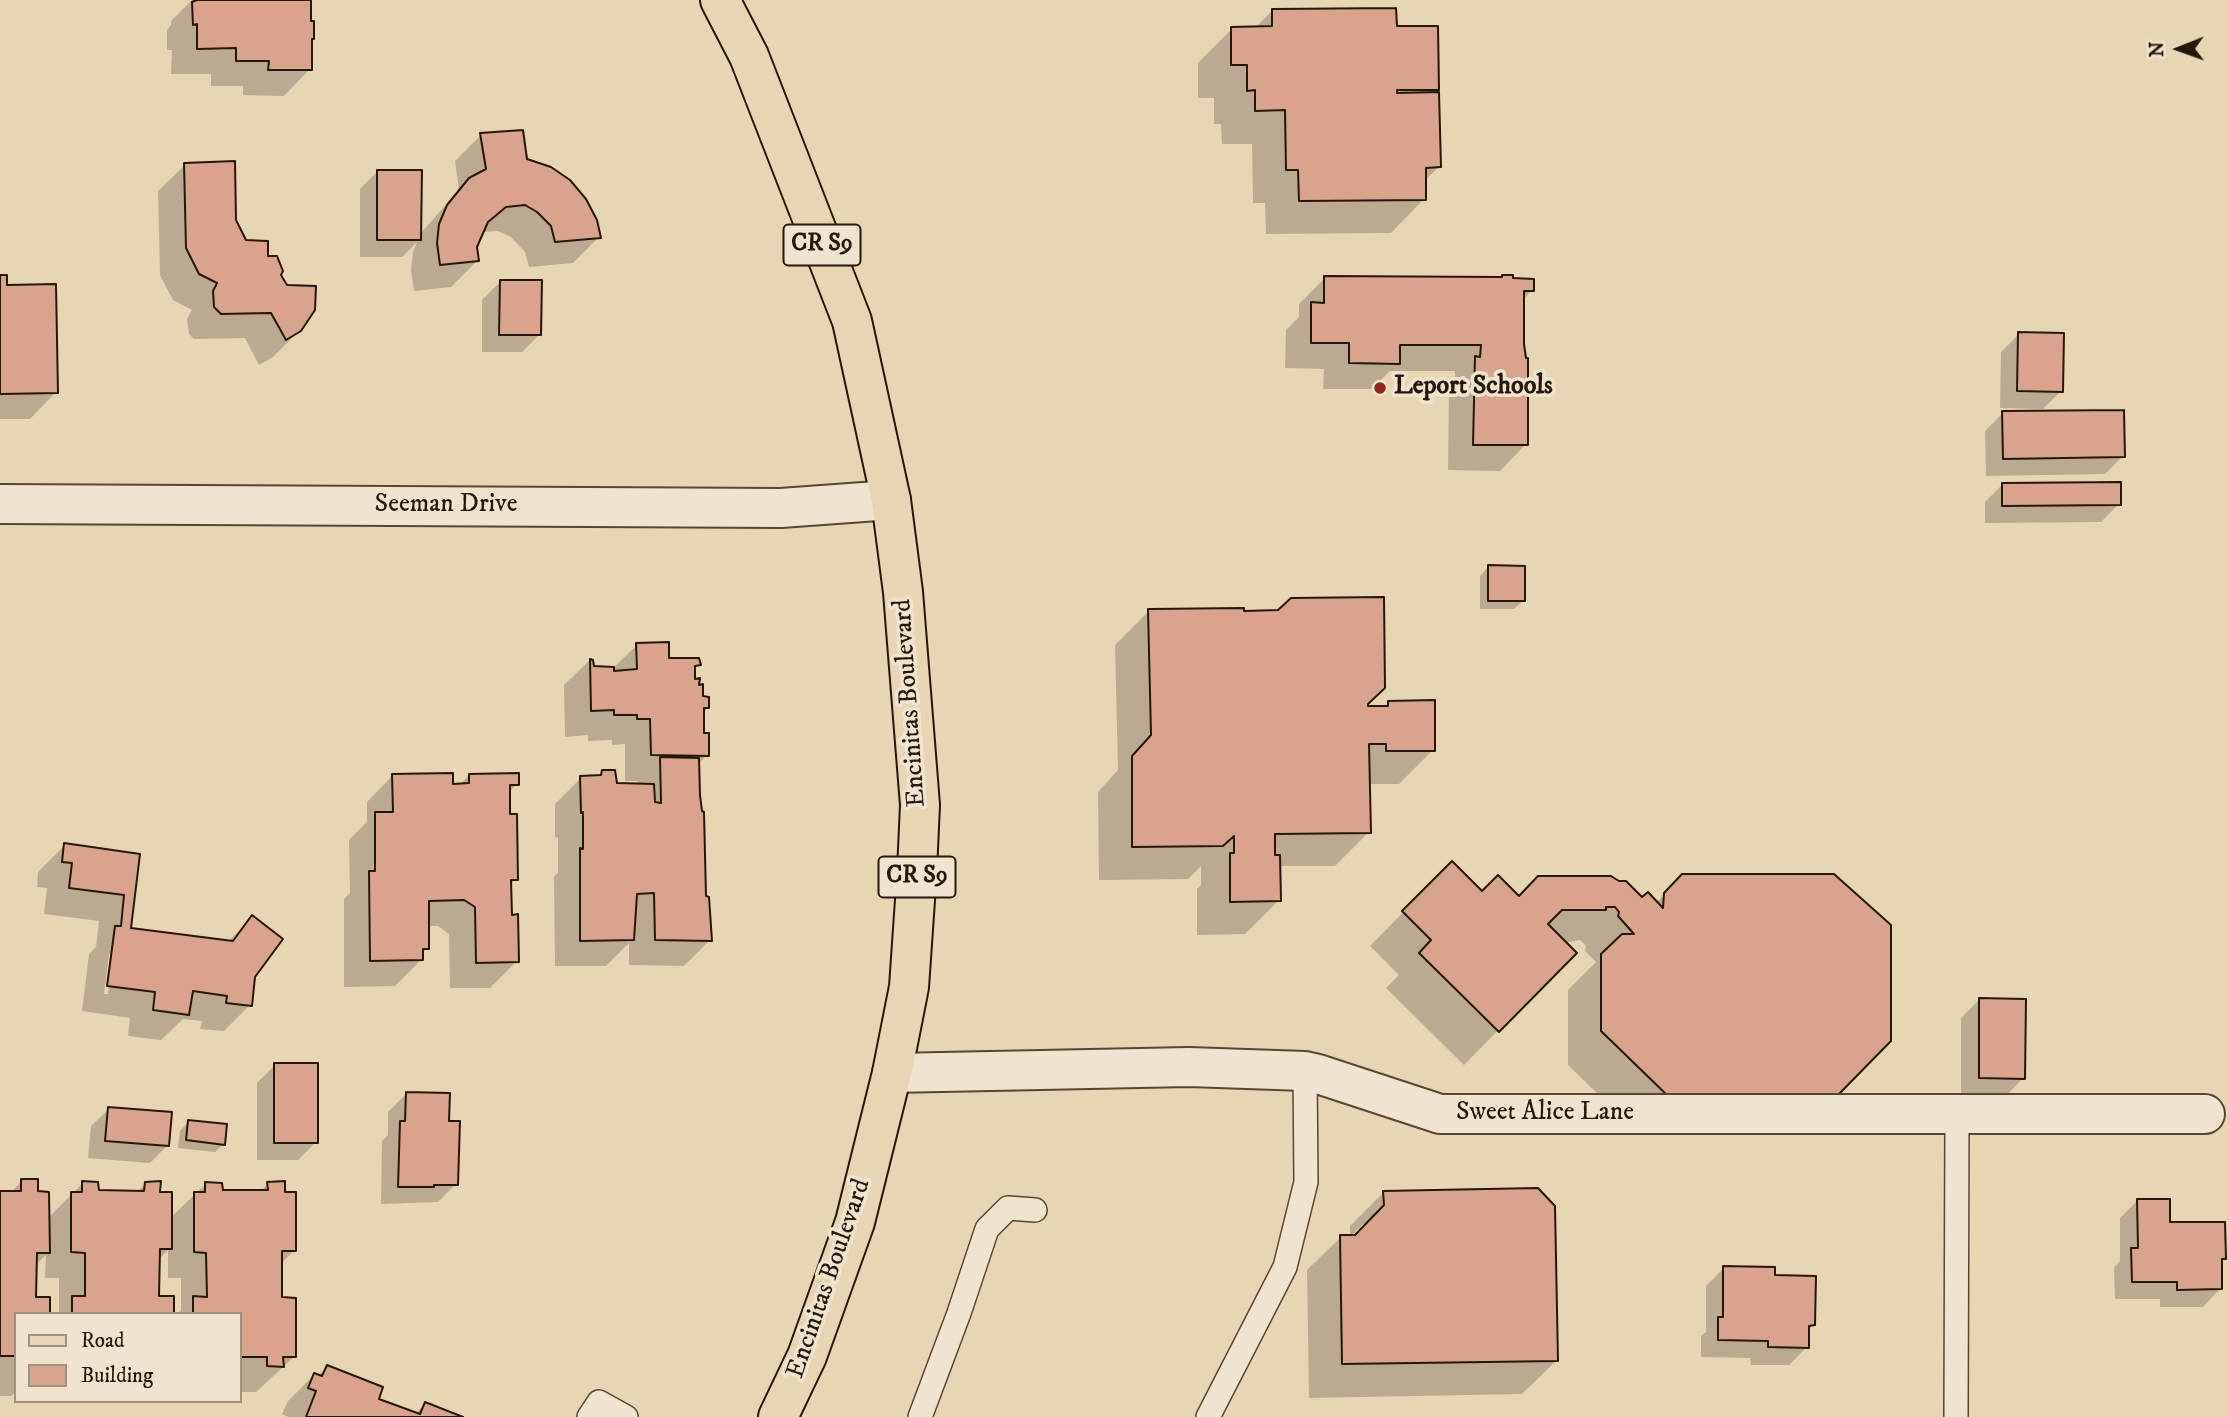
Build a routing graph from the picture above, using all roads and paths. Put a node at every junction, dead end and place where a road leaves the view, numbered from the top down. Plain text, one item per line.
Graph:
1 (720, 0) edge
2 (891, 500) junction
3 (0, 504) edge
4 (1305, 1071) junction
5 (892, 1073) junction
6 (1957, 1114) junction
7 (2205, 1114) dead end
8 (1035, 1210) dead end
9 (589, 1417) edge
10 (626, 1417) edge
11 (778, 1417) edge
12 (920, 1417) edge
13 (1208, 1417) edge
14 (1956, 1417) edge

1 - 2 main road, Encinitas Boulevard / CR S9
2 - 3 street, Seeman Drive
2 - 5 main road, Encinitas Boulevard / CR S9
4 - 5 street, Sweet Alice Lane
4 - 6 street, Sweet Alice Lane
4 - 13 lane
5 - 11 main road, Encinitas Boulevard / CR S9
6 - 7 street, Sweet Alice Lane
6 - 14 lane
8 - 12 lane
9 - 10 lane

